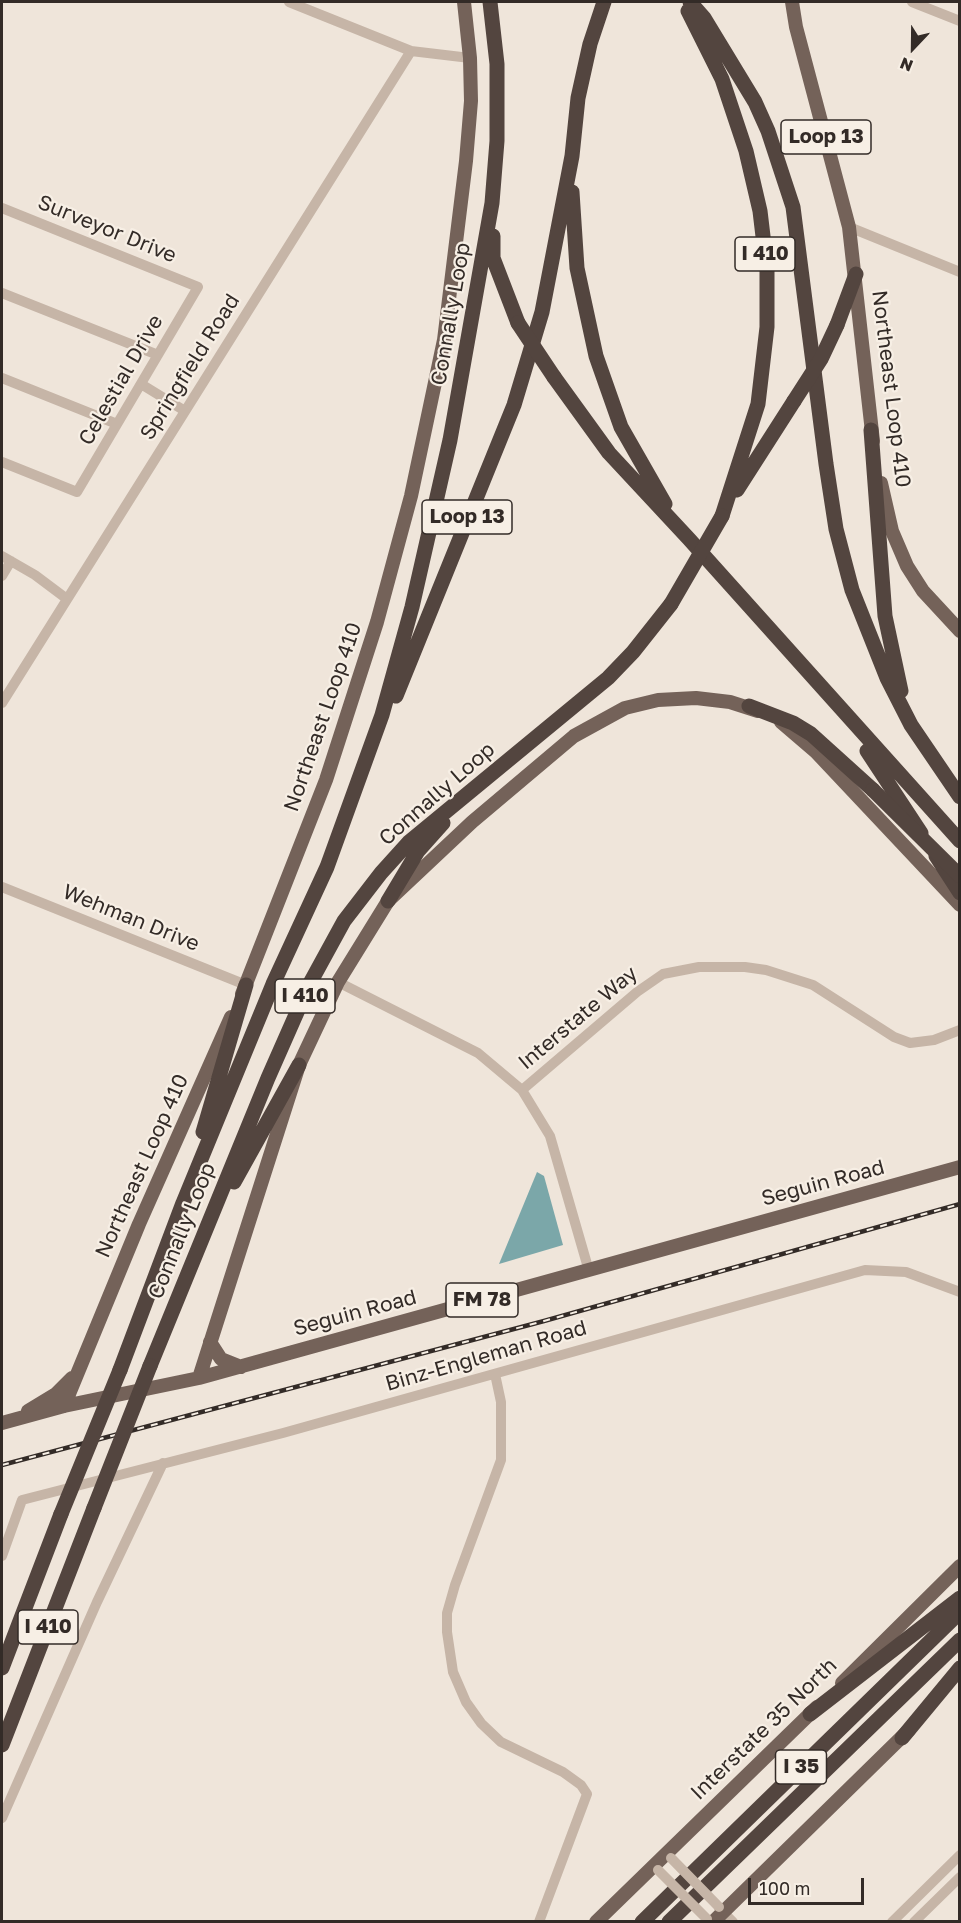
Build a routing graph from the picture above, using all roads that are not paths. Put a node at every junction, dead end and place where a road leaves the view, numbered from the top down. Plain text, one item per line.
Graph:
1 (288, 2) edge
2 (464, 2) edge
3 (490, 2) edge
4 (604, 2) edge
5 (683, 2) edge
6 (690, 2) edge
7 (792, 2) edge
8 (912, 2) edge
9 (960, 21) edge
10 (411, 51) junction
11 (470, 58) junction
12 (572, 156) junction
13 (492, 203) junction
14 (2, 208) edge
15 (849, 227) junction
16 (960, 272) edge
17 (856, 274) junction
18 (198, 286) joint
19 (2, 293) edge
20 (158, 355) junction
21 (2, 378) edge
22 (141, 384) junction
23 (185, 411) junction
24 (117, 424) junction
25 (871, 430) junction
26 (2, 462) edge
27 (722, 516) junction
28 (689, 539) junction
29 (6, 559) edge
30 (2, 576) edge
31 (67, 599) junction
32 (960, 631) edge
33 (2, 703) edge
34 (837, 705) junction
35 (749, 706) junction
36 (911, 726) junction
37 (474, 787) junction
38 (960, 797) edge
39 (960, 841) edge
40 (327, 867) junction
41 (960, 876) edge
42 (2, 887) edge
43 (960, 893) edge
44 (388, 901) junction
45 (960, 905) edge
46 (338, 982) junction
47 (246, 985) junction
48 (960, 1030) edge
49 (299, 1065) junction
50 (522, 1090) junction
51 (960, 1167) edge
52 (183, 1203) junction
53 (198, 1248) junction
54 (589, 1271) junction
55 (960, 1292) edge
56 (210, 1342) junction
57 (241, 1366) junction
58 (79, 1369) junction
59 (495, 1374) junction
60 (199, 1378) junction
61 (64, 1406) junction
62 (15, 1419) junction
63 (2, 1423) edge
64 (163, 1463) junction
65 (2, 1556) edge
66 (960, 1566) edge
67 (960, 1598) edge
68 (960, 1612) edge
69 (960, 1640) edge
70 (2, 1668) edge
71 (960, 1668) edge
72 (960, 1680) edge
73 (810, 1714) junction
74 (902, 1738) junction
75 (2, 1744) edge
76 (2, 1818) edge
77 (668, 1855) junction
78 (960, 1855) edge
79 (655, 1868) junction
80 (960, 1877) edge
81 (717, 1917) edge
82 (539, 1922) edge
83 (596, 1922) edge
84 (642, 1922) edge
85 (669, 1922) edge
86 (892, 1922) edge
87 (914, 1922) edge

1 - 10 street
2 - 11 main road, Northeast Loop 410
3 - 13 highway, Connally Loop / I 410
4 - 12 highway, Loop 13
5 - 27 highway, Connally Loop / I 410
6 - 36 highway
7 - 15 main road, Loop 13
8 - 9 street
10 - 11 street
10 - 23 street, Springfield Road
11 - 47 main road, Northeast Loop 410
12 - 28 highway
12 - 40 highway, Loop 13
13 - 28 highway, bridge
13 - 40 highway, Connally Loop / I 410
14 - 18 street, Surveyor Drive
15 - 16 street
15 - 17 main road, Loop 13
17 - 25 main road, Northeast Loop 410
17 - 27 highway, Loop 13, bridge
18 - 20 street, Celestial Drive
19 - 20 street
20 - 22 street, Celestial Drive
21 - 24 street
22 - 23 street
22 - 24 street, Celestial Drive
23 - 31 street, Springfield Road
24 - 26 street, Celestial Drive
25 - 32 main road, Northeast Loop 410
25 - 36 highway
27 - 37 highway, Connally Loop / I 410, bridge
28 - 34 highway
29 - 30 street
29 - 31 street
31 - 33 street, Springfield Road
34 - 39 highway
34 - 43 highway
35 - 41 highway, bridge
35 - 44 main road
35 - 45 main road
36 - 38 highway
37 - 44 highway
37 - 53 highway, Connally Loop / I 410
40 - 52 highway, Connally Loop / I 410
42 - 47 street, Wehman Drive
44 - 46 main road
46 - 49 main road
46 - 50 street
47 - 52 highway
47 - 58 main road, Northeast Loop 410
48 - 50 street, Interstate Way
49 - 53 highway
49 - 56 main road
50 - 54 street
51 - 54 main road, Seguin Road / FM 78
52 - 70 highway, Connally Loop / I 410, bridge
53 - 75 highway, Connally Loop / I 410, bridge
54 - 57 main road, Seguin Road / FM 78
55 - 59 street, Binz-Engleman Road
56 - 57 main road
56 - 60 main road
57 - 60 main road, Seguin Road / FM 78
58 - 61 main road, Northeast Loop 410
58 - 62 main road
59 - 64 street, Binz-Engleman Road
59 - 82 street
60 - 61 main road, Seguin Road / FM 78
61 - 62 main road, Seguin Road / FM 78
62 - 63 main road, Seguin Road / FM 78
64 - 65 street, Binz-Engleman Road
64 - 76 street
66 - 73 main road, Interstate 35 North
67 - 73 highway
68 - 84 highway, I 35
69 - 85 highway, I 35
71 - 74 highway
72 - 74 main road
73 - 77 main road, Interstate 35 North
74 - 81 main road
77 - 79 main road, Interstate 35 North
77 - 81 street, bridge
78 - 86 street
79 - 81 street, bridge
79 - 83 main road, Interstate 35 North
80 - 87 street

